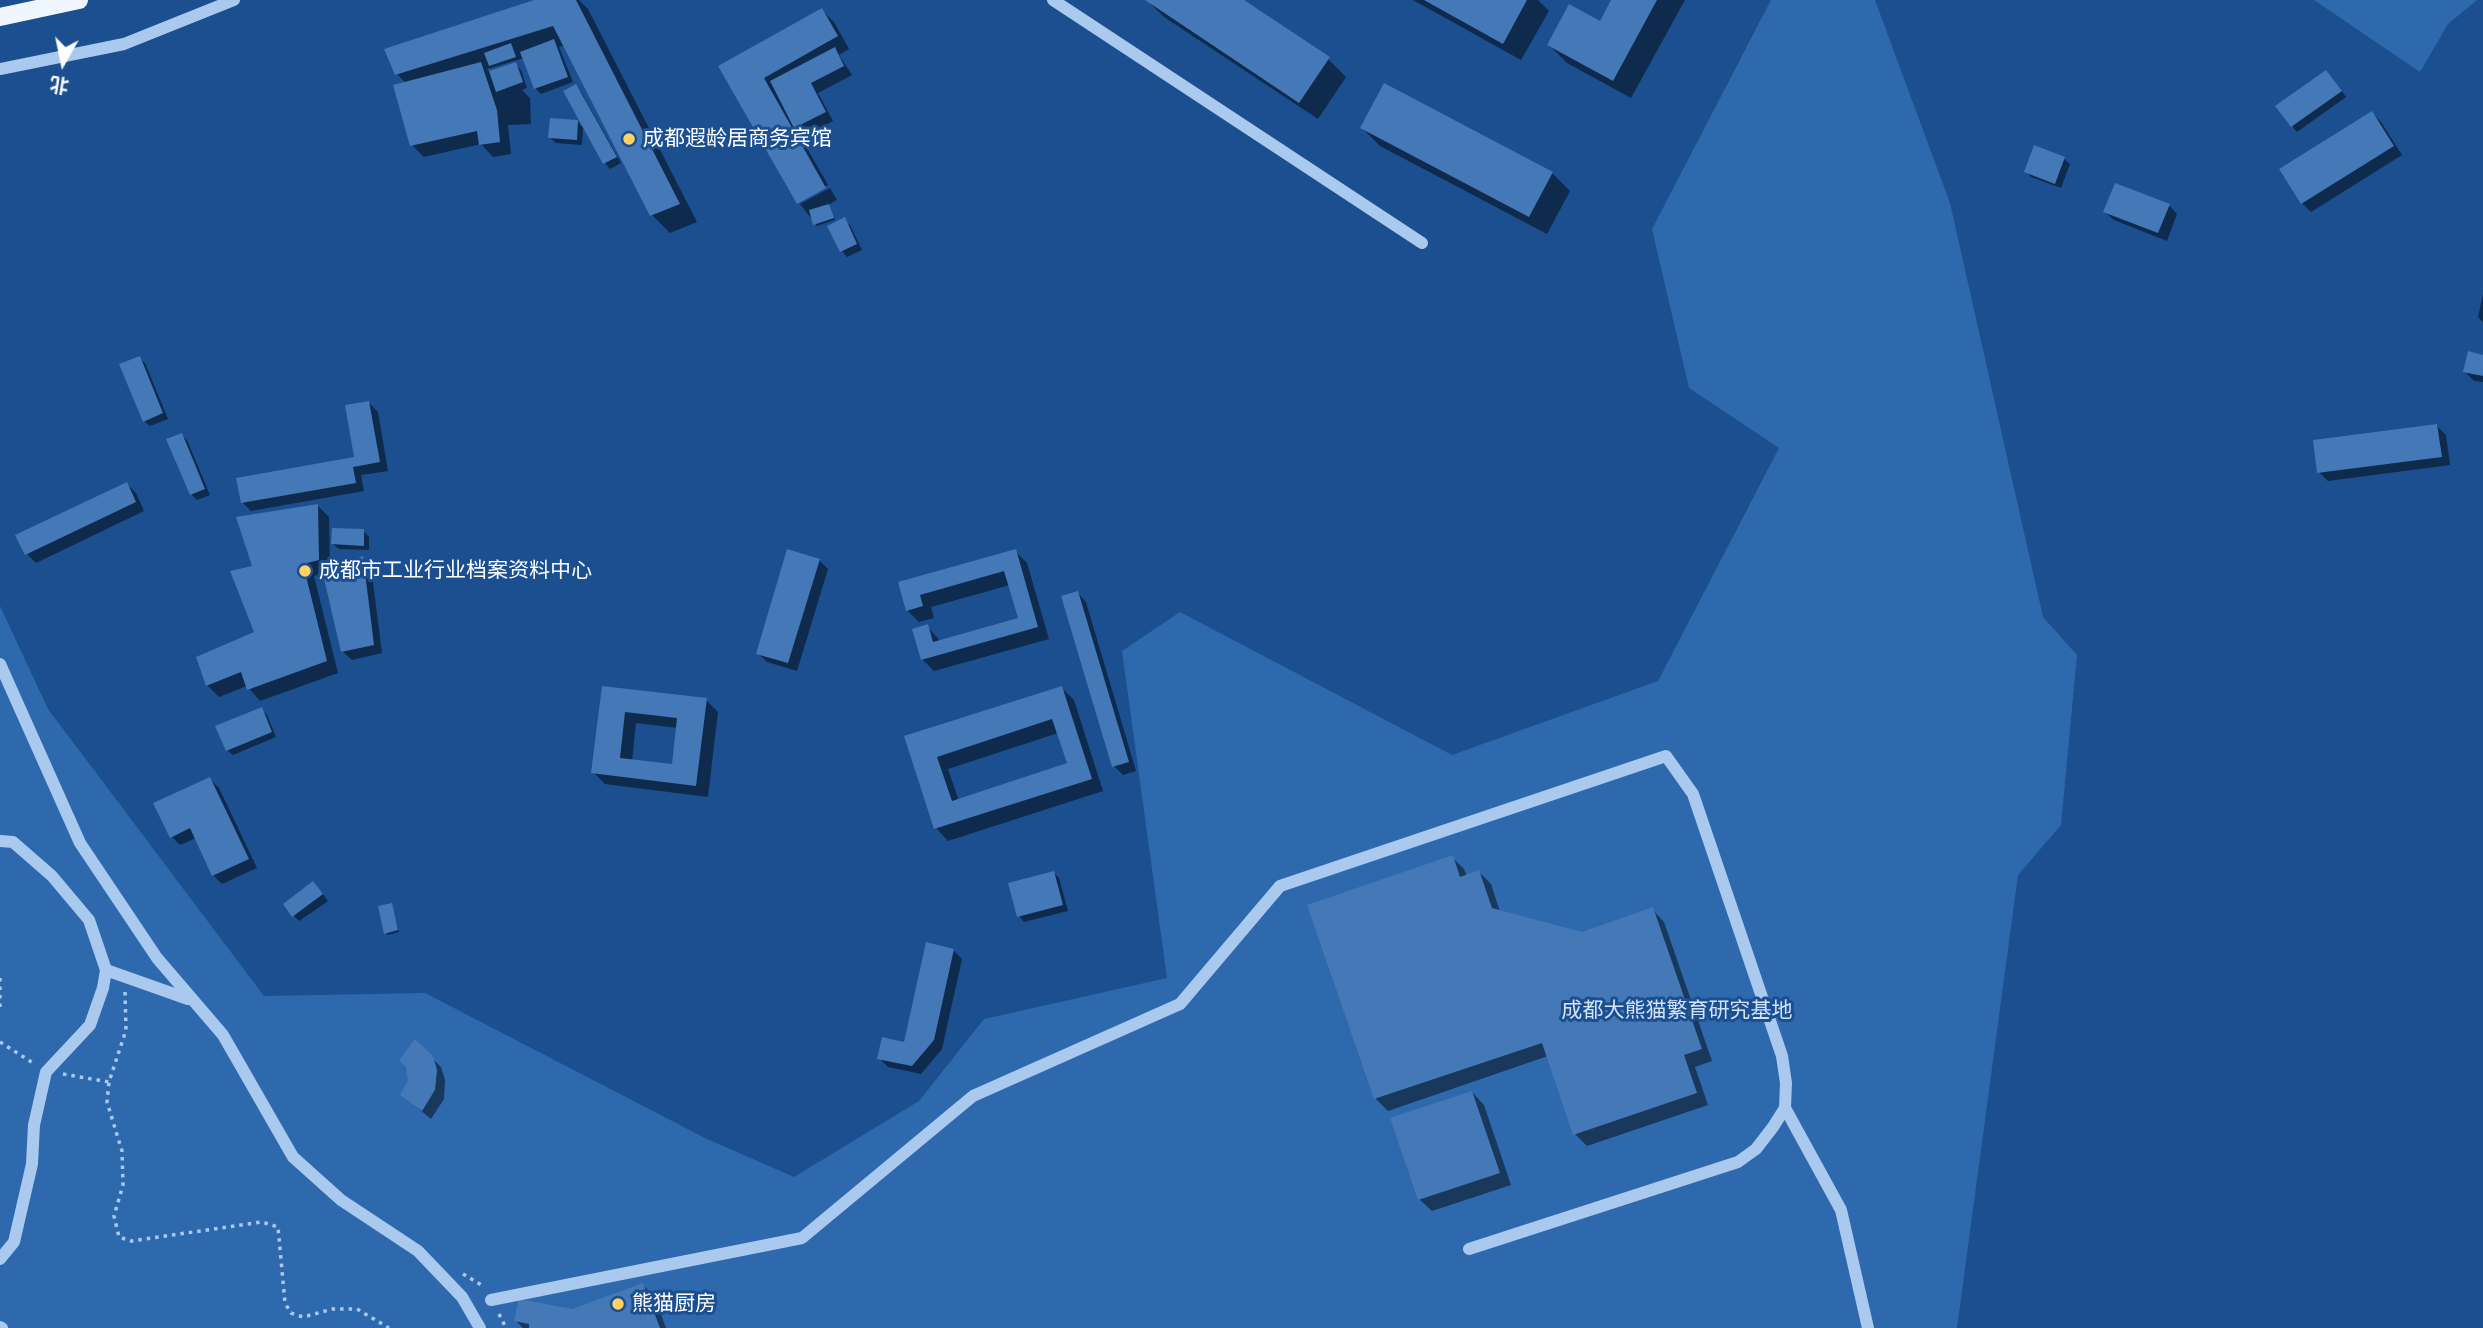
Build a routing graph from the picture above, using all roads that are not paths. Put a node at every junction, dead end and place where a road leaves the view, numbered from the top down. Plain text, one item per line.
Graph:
1 (79, 0) edge
2 (234, 0) edge
3 (1060, 2) edge
4 (0, 17) edge
5 (0, 69) edge
6 (1422, 243) dead end
7 (0, 664) edge
8 (0, 841) edge
9 (106, 970) junction
10 (191, 1000) junction
11 (1784, 1108) junction
12 (1469, 1249) dead end
13 (0, 1259) edge
14 (491, 1300) dead end
15 (480, 1328) edge
16 (1868, 1328) edge

1 - 4 main road
2 - 5 street
3 - 6 street
7 - 10 street
8 - 9 street
9 - 10 street
9 - 13 street
10 - 15 street
11 - 12 street
11 - 14 street
11 - 16 street

